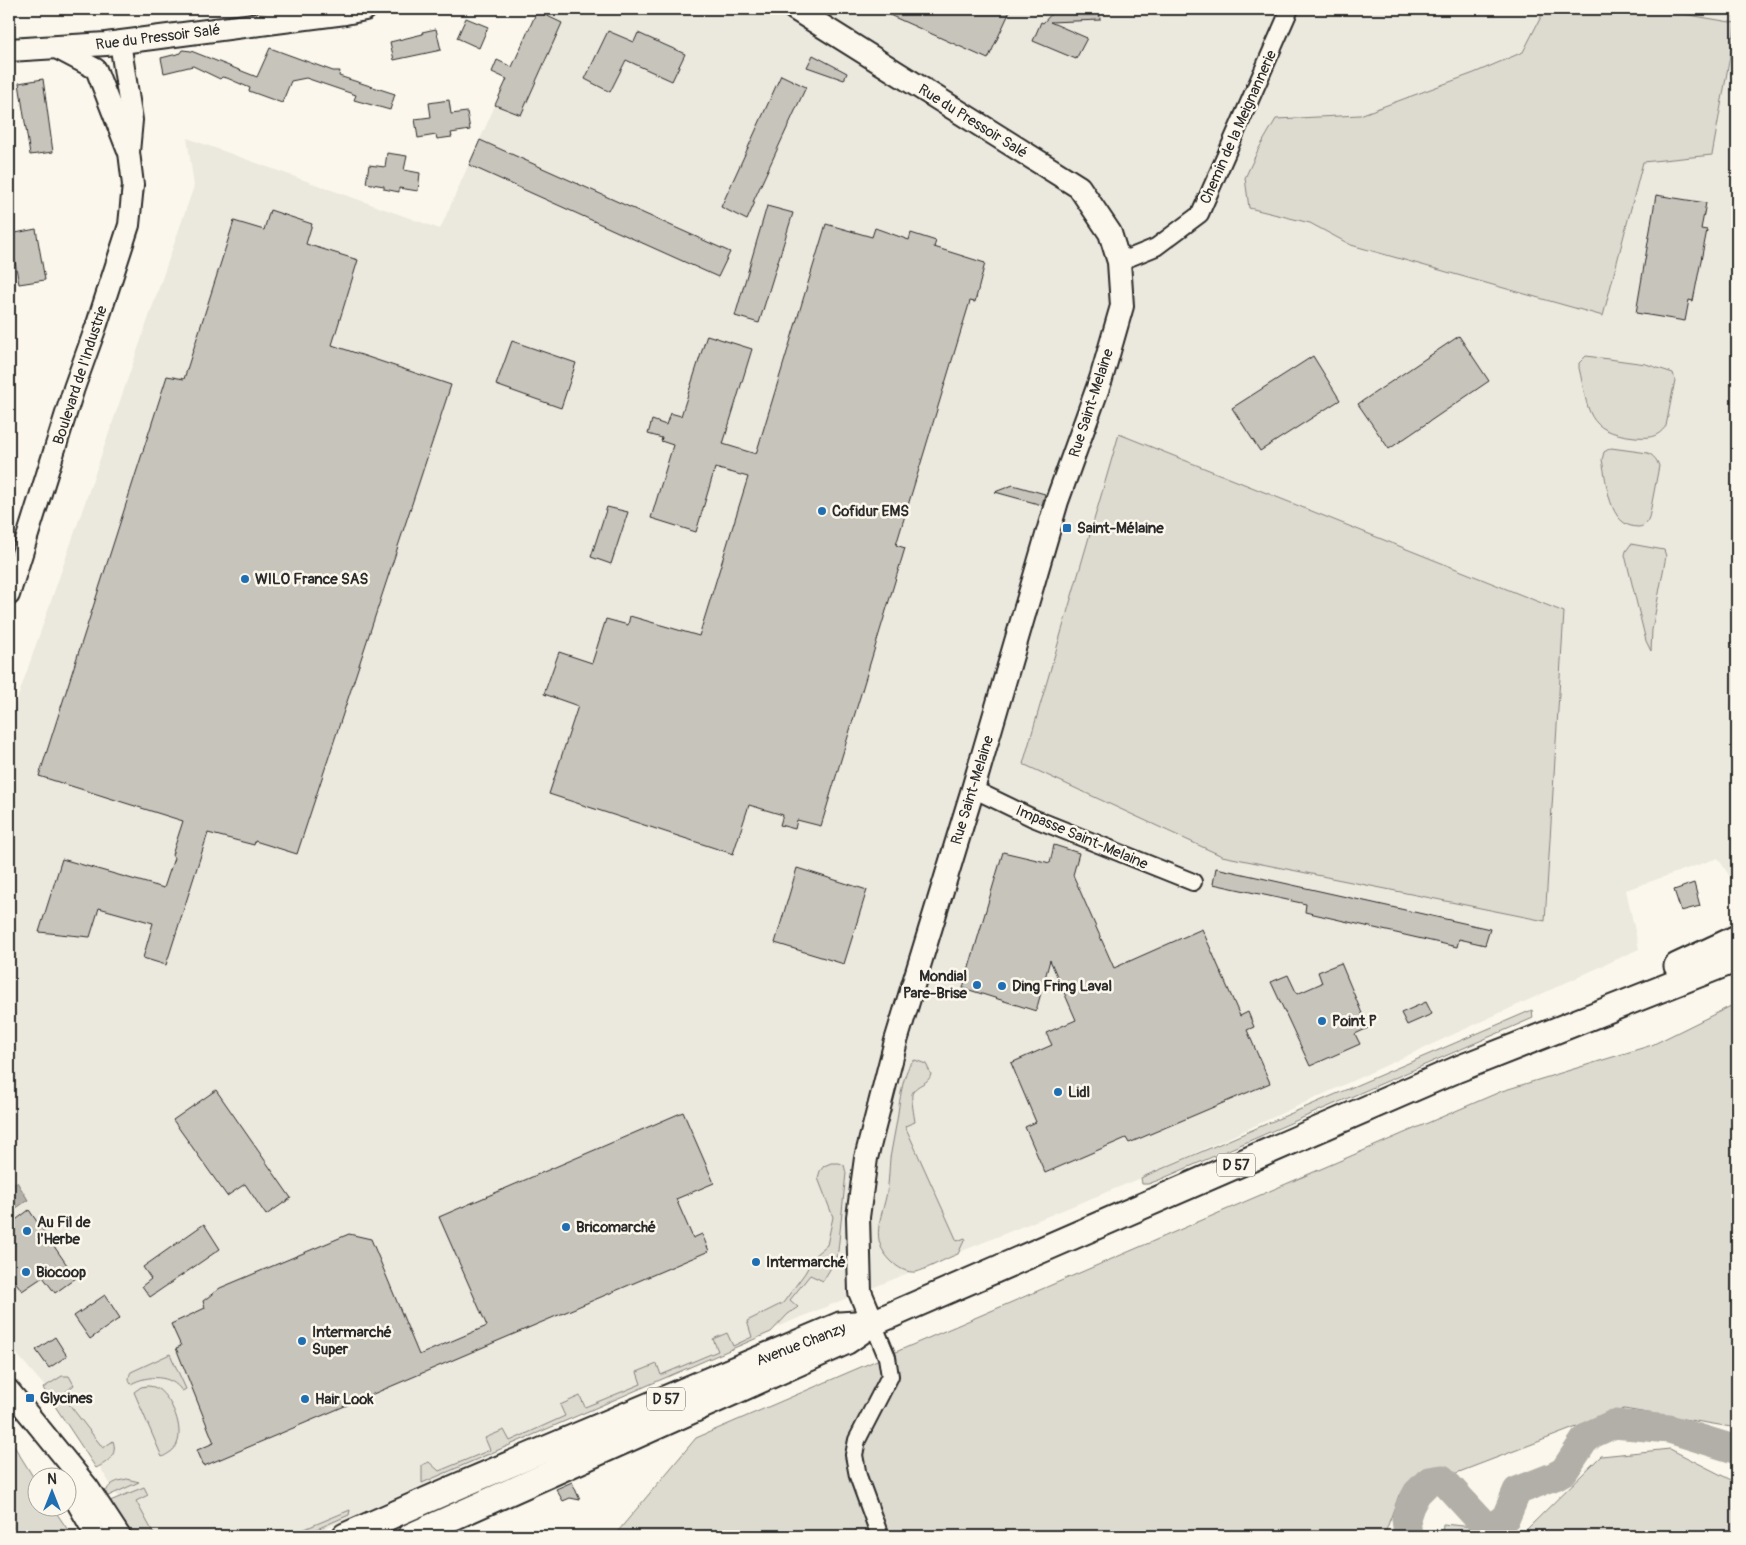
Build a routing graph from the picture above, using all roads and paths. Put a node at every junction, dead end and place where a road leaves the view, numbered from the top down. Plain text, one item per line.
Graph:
1 (365, 9) edge
2 (795, 9) edge
3 (1290, 9) edge
4 (113, 43) junction
5 (56, 48) junction
6 (9, 50) edge
7 (96, 70) junction
8 (129, 152) junction
9 (1119, 262) junction
10 (9, 595) edge
11 (973, 789) junction
12 (1192, 882) dead end
13 (1737, 938) edge
14 (1737, 959) edge
15 (1458, 1069) junction
16 (873, 1323) junction
17 (12, 1394) edge
18 (56, 1468) edge
19 (78, 1504) edge
20 (96, 1536) edge
21 (120, 1536) edge
22 (345, 1536) edge
23 (412, 1536) edge
24 (880, 1536) edge

1 - 4 main road, Rue du Pressoir Salé
2 - 9 main road, Rue du Pressoir Salé
3 - 9 street, Chemin de la Meignannerie
4 - 5 main road, Rue du Pressoir Salé
4 - 7 street
4 - 8 street, Boulevard de l'Industrie
5 - 6 main road, Rue du Pressoir Salé
5 - 7 street
7 - 8 street, Boulevard de l'Industrie
8 - 10 street, Boulevard de l'Industrie
9 - 11 main road, Rue Saint-Melaine
11 - 12 street, Impasse Saint-Melaine
11 - 16 main road, Rue Saint-Melaine
13 - 15 main road, D 57
14 - 15 main road, D 57
15 - 16 main road, D 57
16 - 22 main road, Avenue Chanzy / D 57
16 - 23 main road, Avenue Chanzy / D 57
16 - 24 street
17 - 18 street
17 - 21 street
19 - 20 street

